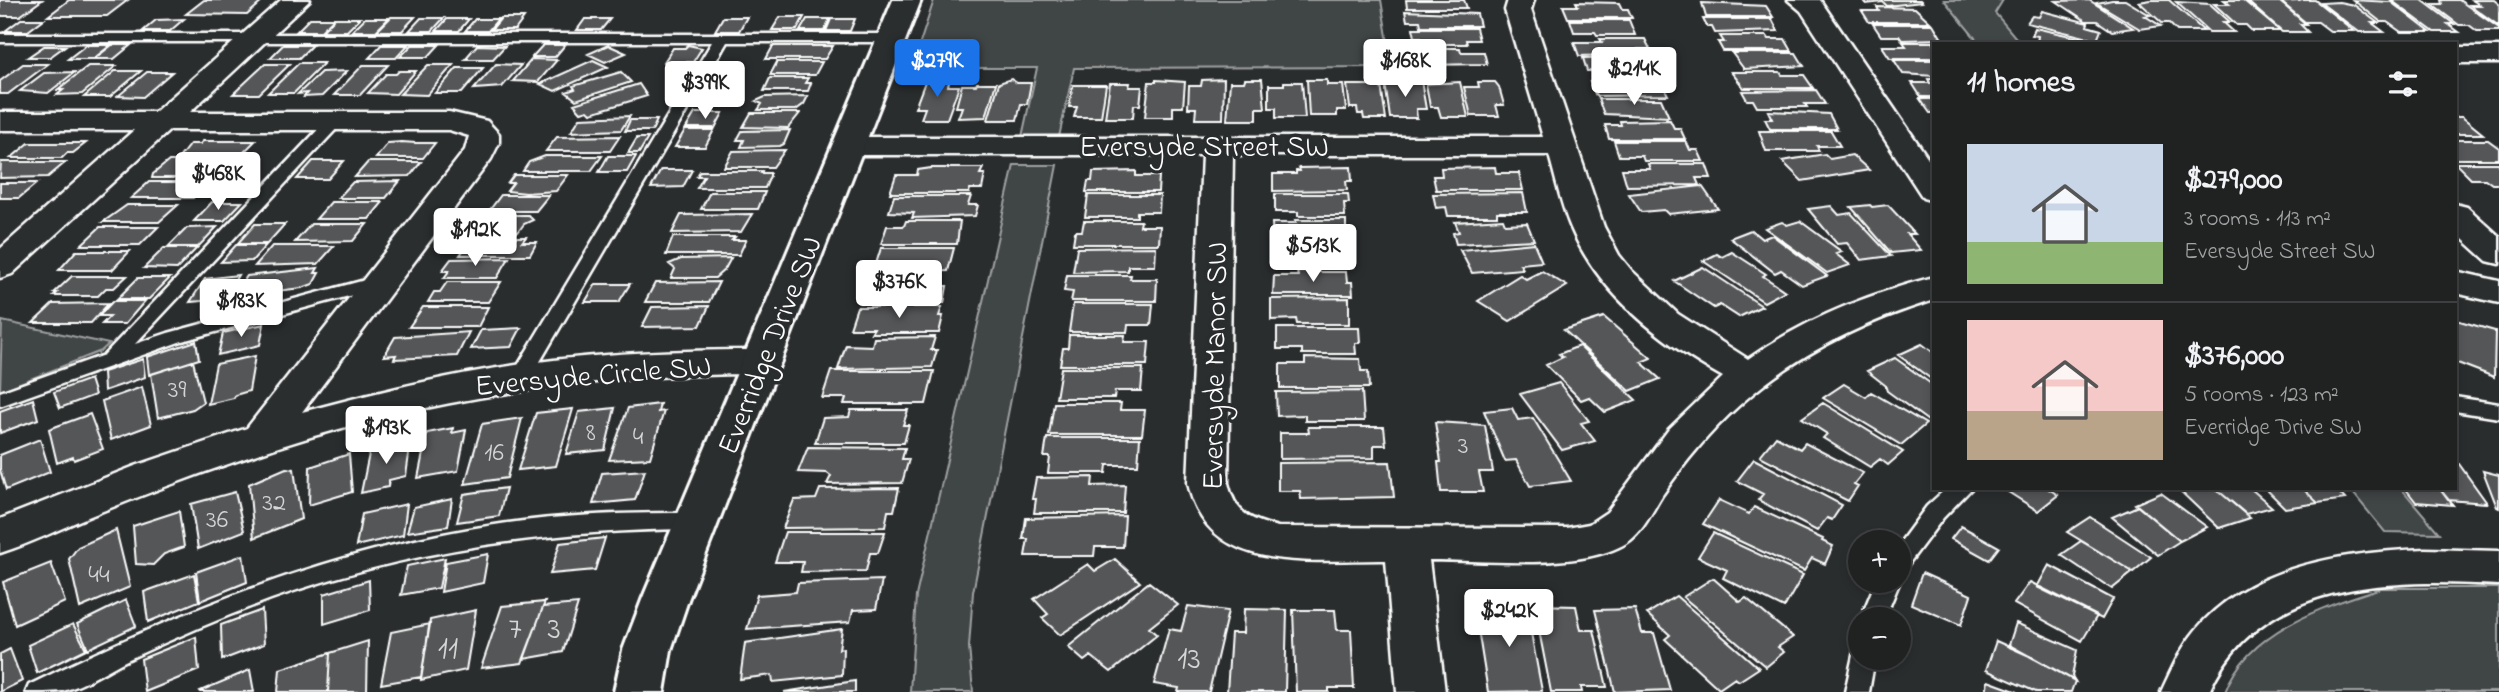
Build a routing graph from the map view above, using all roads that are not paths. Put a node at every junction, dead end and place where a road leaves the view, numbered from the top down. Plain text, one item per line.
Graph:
1 (297, 0) edge
2 (906, 0) edge
3 (1521, 0) edge
4 (1801, 0) edge
5 (0, 38) edge
6 (255, 38) junction
7 (722, 38) junction
8 (891, 38) junction
9 (2457, 55) edge
10 (2499, 55) edge
11 (0, 121) edge
12 (162, 121) junction
13 (335, 121) junction
14 (848, 146) junction
15 (1218, 146) junction
16 (1560, 146) junction
17 (1932, 188) edge
18 (2457, 216) edge
19 (2499, 254) edge
20 (0, 267) edge
21 (380, 282) junction
22 (2457, 282) edge
23 (1932, 289) edge
24 (2499, 292) edge
25 (111, 358) junction
26 (762, 362) junction
27 (1750, 376) junction
28 (521, 377) junction
29 (0, 399) edge
30 (2457, 404) edge
31 (2499, 411) edge
32 (262, 437) junction
33 (1959, 490) edge
34 (698, 521) junction
35 (0, 537) edge
36 (1406, 544) junction
37 (1911, 545) edge
38 (2499, 568) edge
39 (1861, 670) edge
40 (38, 692) edge
41 (639, 692) edge
42 (1421, 692) edge
43 (1857, 692) edge
44 (2185, 692) edge

1 - 6 street
2 - 8 street, Everridge Drive SW
3 - 16 street
4 - 17 street
5 - 6 lane
6 - 7 lane
6 - 12 street
7 - 8 lane
7 - 28 lane
8 - 14 street, Everridge Drive SW
9 - 10 street
11 - 12 street
12 - 13 street
12 - 20 street
13 - 21 street
13 - 25 lane
14 - 15 street, Eversyde Street SW
14 - 26 street, Everridge Drive SW
15 - 16 street, Eversyde Street SW
15 - 36 street, Eversyde Manor SW
16 - 27 street
18 - 19 street
21 - 25 lane
21 - 32 street
22 - 24 street
23 - 27 street, Eversyde Manor SW
25 - 29 lane
26 - 28 street, Eversyde Circle SW
26 - 34 street, Everridge Drive SW
27 - 36 street, Eversyde Manor SW
28 - 32 street, Eversyde Circle SW
30 - 31 lane
32 - 35 street, Eversyde Circle SW
33 - 37 lane
34 - 40 lane
34 - 41 street, Everridge Drive SW
36 - 42 street
38 - 44 street
39 - 43 lane

